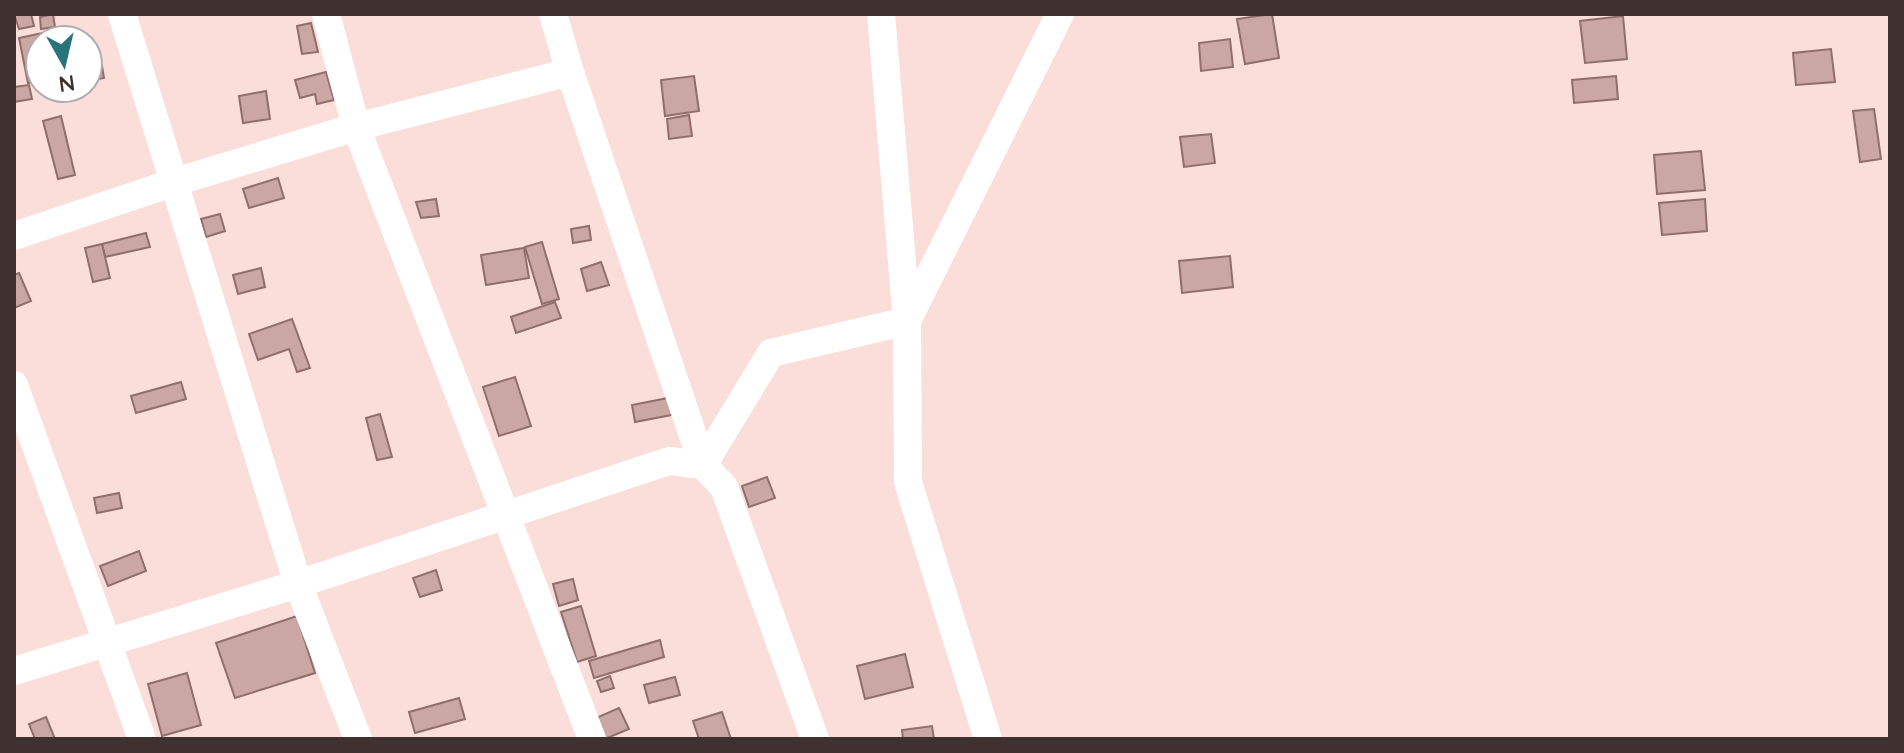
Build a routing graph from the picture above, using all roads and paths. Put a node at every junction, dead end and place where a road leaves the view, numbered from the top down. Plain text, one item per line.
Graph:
1 (122, 14) edge
2 (326, 14) edge
3 (553, 14) edge
4 (881, 14) edge
5 (1060, 14) edge
6 (570, 72) junction
7 (356, 127) junction
8 (175, 182) junction
9 (14, 236) edge
10 (907, 321) junction
11 (14, 385) edge
12 (703, 465) junction
13 (506, 516) junction
14 (298, 584) junction
15 (107, 644) junction
16 (14, 671) edge
17 (142, 739) edge
18 (358, 739) edge
19 (592, 739) edge
20 (815, 739) edge
21 (988, 739) edge

1 - 8 street
2 - 7 street
3 - 6 street
4 - 10 street
5 - 10 street
6 - 7 street
6 - 12 street
7 - 8 street
7 - 13 street
8 - 9 street
8 - 14 street
10 - 12 street
10 - 21 street
11 - 15 street
12 - 13 street
12 - 20 street
13 - 14 street
13 - 19 street
14 - 15 street
14 - 18 street
15 - 16 street
15 - 17 street

